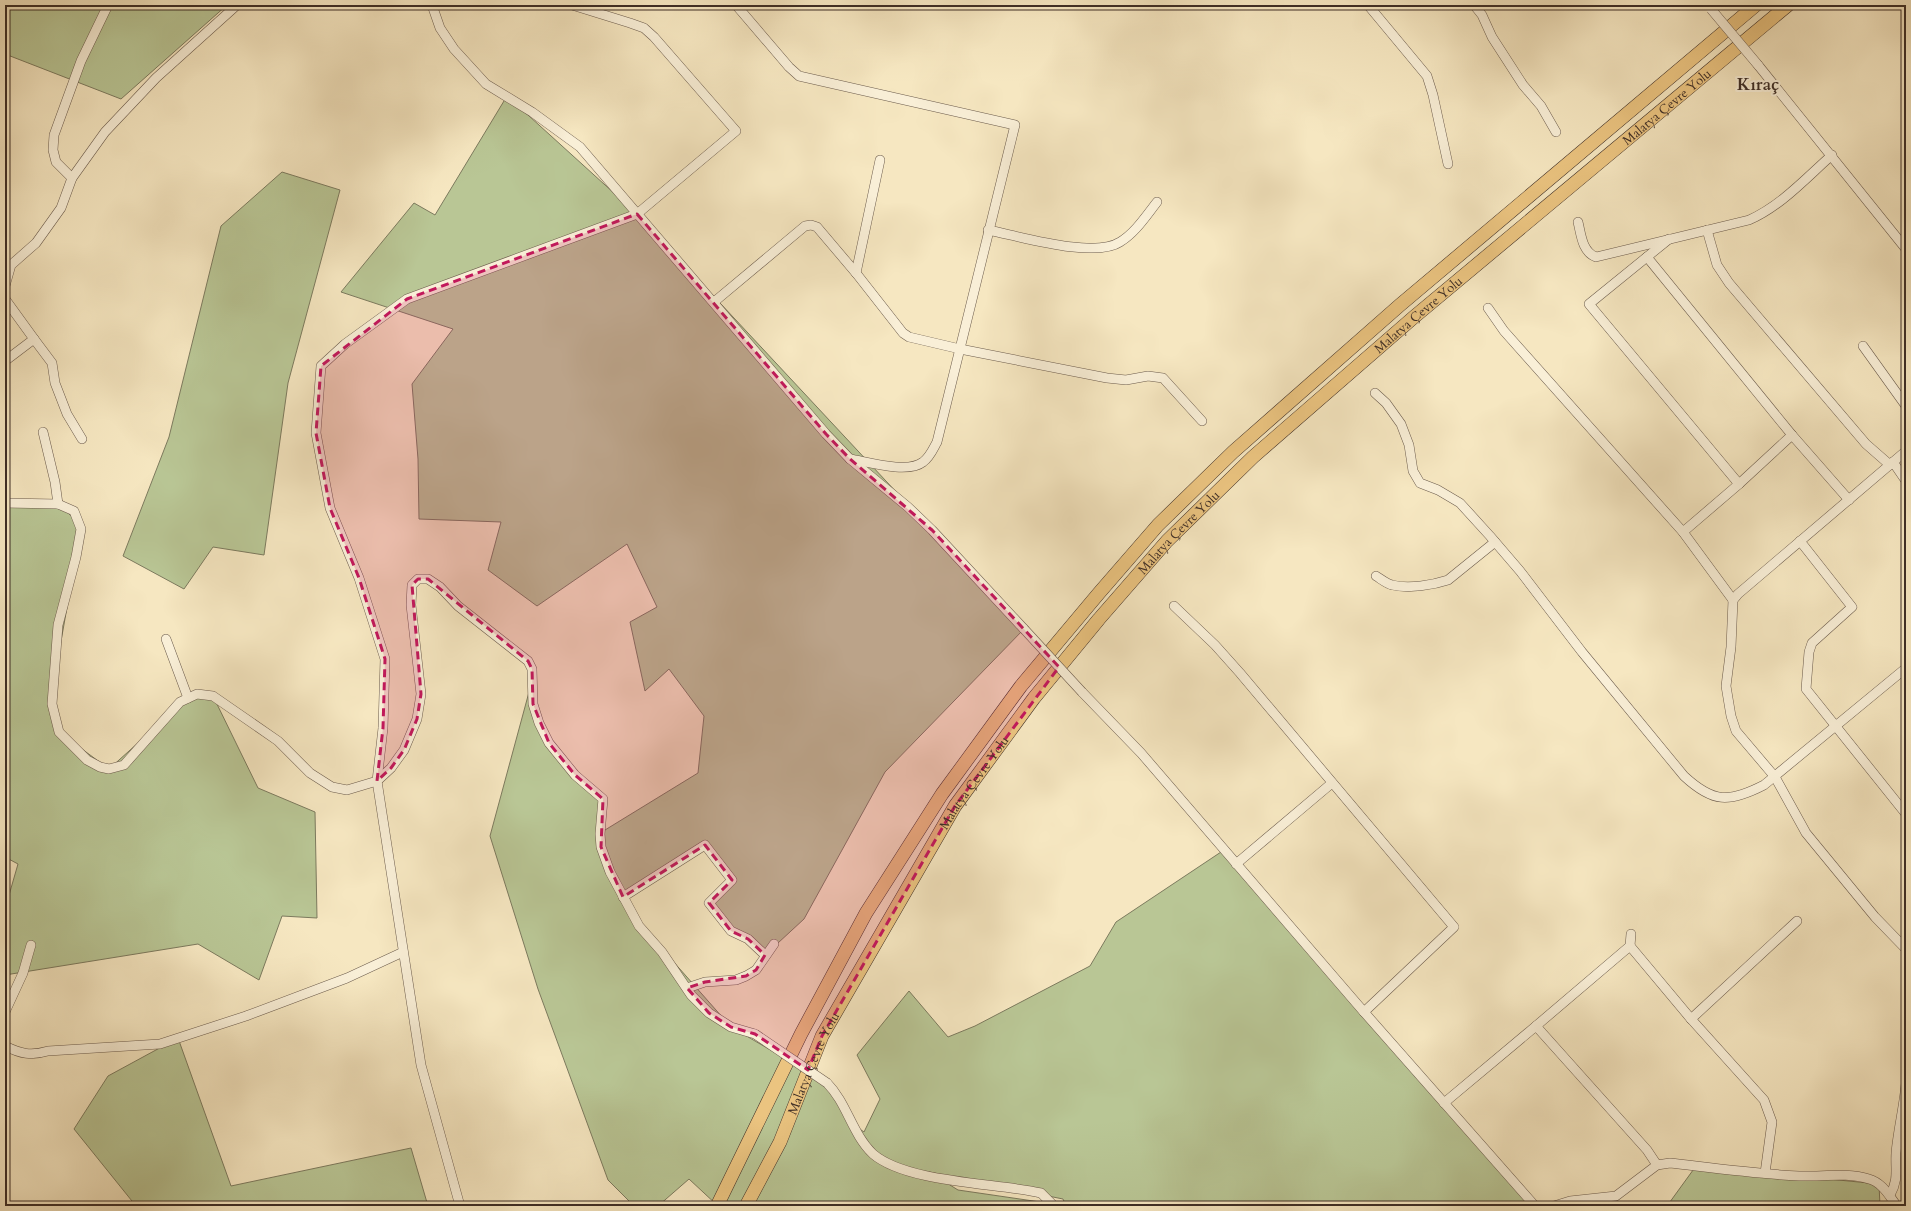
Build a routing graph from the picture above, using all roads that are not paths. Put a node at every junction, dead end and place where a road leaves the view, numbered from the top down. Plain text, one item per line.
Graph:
1 (108, 5) edge
2 (237, 5) edge
3 (572, 5) edge
4 (736, 5) edge
5 (1368, 5) edge
6 (1474, 5) edge
7 (1756, 5) edge
8 (1788, 5) edge
9 (430, 6) edge
10 (1710, 7) edge
11 (1556, 132) dead end
12 (1832, 156) junction
13 (880, 160) dead end
14 (1448, 164) dead end
15 (72, 178) junction
16 (1157, 202) dead end
17 (637, 214) junction
18 (1578, 222) dead end
19 (988, 230) junction
20 (1707, 230) junction
21 (1669, 239) junction
22 (1906, 249) edge
23 (1647, 257) junction
24 (856, 273) junction
25 (5, 286) edge
26 (5, 300) edge
27 (714, 302) junction
28 (1488, 308) dead end
29 (34, 339) junction
30 (1862, 346) dead end
31 (960, 350) junction
32 (5, 361) edge
33 (1375, 393) dead end
34 (1906, 406) edge
35 (1202, 421) dead end
36 (43, 432) dead end
37 (1792, 435) junction
38 (82, 439) dead end
39 (1906, 451) edge
40 (850, 459) junction
41 (1891, 463) junction
42 (1906, 481) edge
43 (1739, 484) junction
44 (1849, 500) junction
45 (5, 503) edge
46 (58, 504) junction
47 (1683, 532) junction
48 (1800, 541) junction
49 (1496, 542) junction
50 (1376, 576) dead end
51 (1733, 600) junction
52 (1174, 606) dead end
53 (166, 639) dead end
54 (1906, 668) edge
55 (188, 698) junction
56 (1837, 726) junction
57 (1775, 777) junction
58 (377, 781) junction
59 (1332, 783) junction
60 (1906, 814) edge
61 (1236, 864) junction
62 (624, 897) junction
63 (1798, 921) dead end
64 (1631, 934) dead end
65 (774, 944) dead end
66 (32, 945) dead end
67 (1630, 946) junction
68 (1906, 949) edge
69 (403, 952) junction
70 (765, 955) junction
71 (687, 988) junction
72 (5, 1012) edge
73 (1364, 1012) junction
74 (1691, 1018) junction
75 (1536, 1026) junction
76 (5, 1046) edge
77 (1906, 1084) edge
78 (1444, 1103) junction
79 (1657, 1165) junction
80 (1765, 1173) junction
81 (1890, 1195) junction
82 (460, 1206) edge
83 (717, 1206) edge
84 (746, 1206) edge
85 (1054, 1206) edge
86 (1535, 1206) edge
87 (1554, 1206) edge
88 (1897, 1206) edge

1 - 15 street
2 - 15 street
3 - 17 street
4 - 19 street
5 - 14 street
6 - 11 street
7 - 83 highway, Malatya Çevre Yolu
8 - 84 highway, Malatya Çevre Yolu
9 - 17 street
10 - 12 street, bridge
12 - 20 street
12 - 22 street
13 - 24 street
15 - 25 street
16 - 19 street
17 - 27 street
17 - 58 street
18 - 21 street
19 - 31 street
20 - 21 street
20 - 41 street
21 - 23 street
23 - 37 street
23 - 43 street
24 - 27 street
24 - 31 street
26 - 29 street
27 - 40 street
28 - 47 street
29 - 32 street
29 - 38 street
30 - 34 street
31 - 35 street
31 - 40 street
33 - 49 street
36 - 46 street
37 - 43 street
37 - 44 street
39 - 41 street
40 - 61 street, bridge
41 - 42 street
41 - 44 street
43 - 47 street
44 - 48 street
45 - 46 street
46 - 55 street
47 - 51 street
48 - 51 street
48 - 56 street
49 - 50 street
49 - 57 street
51 - 57 street
52 - 59 street
53 - 55 street
54 - 56 street
55 - 58 street
56 - 57 street
56 - 60 street
57 - 68 street
58 - 62 street
58 - 69 street
59 - 61 street
59 - 73 street
61 - 73 street
62 - 70 street
62 - 71 street
63 - 74 street
64 - 67 street
65 - 70 street
66 - 72 street
67 - 74 street
67 - 75 street
69 - 76 street
69 - 82 street
70 - 71 street
71 - 85 street, bridge
73 - 78 street
74 - 80 street
75 - 78 street
75 - 79 street
77 - 81 street
78 - 86 street
79 - 80 street
79 - 87 street
80 - 81 street
81 - 88 street

